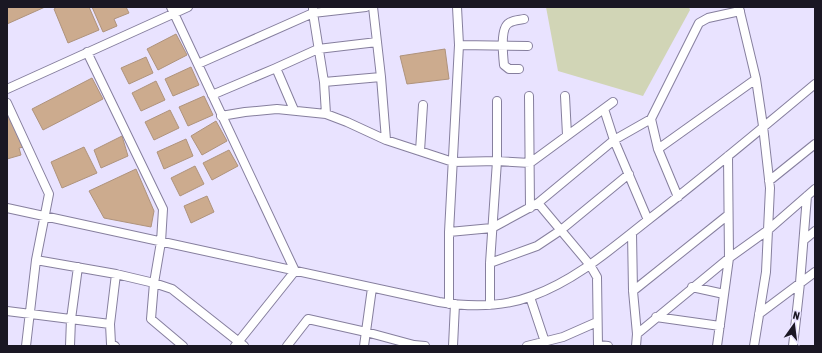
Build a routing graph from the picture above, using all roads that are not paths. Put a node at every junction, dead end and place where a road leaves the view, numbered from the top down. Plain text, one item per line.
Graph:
1 (188, 7) edge
2 (366, 7) edge
3 (372, 7) edge
4 (457, 7) edge
5 (740, 9) edge
6 (173, 10) edge
7 (313, 10) edge
8 (524, 19) dead end
9 (376, 42) junction
10 (459, 45) junction
11 (503, 46) junction
12 (528, 46) dead end
13 (318, 49) junction
14 (88, 52) junction
15 (198, 64) junction
16 (276, 68) junction
17 (519, 69) dead end
18 (381, 77) junction
19 (756, 79) junction
20 (324, 82) junction
21 (815, 84) edge
22 (7, 88) edge
23 (212, 95) junction
24 (530, 96) dead end
25 (565, 96) dead end
26 (497, 101) dead end
27 (613, 102) dead end
28 (7, 103) edge
29 (424, 104) dead end
30 (604, 109) junction
31 (294, 110) junction
32 (326, 114) junction
33 (221, 116) junction
34 (651, 119) junction
35 (764, 126) junction
36 (567, 135) junction
37 (386, 140) junction
38 (614, 140) junction
39 (815, 144) edge
40 (658, 149) junction
41 (420, 151) junction
42 (728, 156) junction
43 (497, 161) junction
44 (453, 162) junction
45 (530, 163) junction
46 (629, 174) junction
47 (770, 181) junction
48 (815, 189) edge
49 (808, 196) junction
50 (678, 197) junction
51 (538, 203) junction
52 (7, 208) edge
53 (530, 208) junction
54 (728, 215) junction
55 (45, 216) junction
56 (648, 220) junction
57 (492, 228) junction
58 (561, 230) junction
59 (768, 230) junction
60 (815, 231) edge
61 (449, 232) junction
62 (632, 233) junction
63 (804, 240) junction
64 (161, 242) junction
65 (729, 258) junction
66 (36, 260) junction
67 (490, 263) junction
68 (590, 265) junction
69 (78, 267) junction
70 (295, 271) junction
71 (815, 272) edge
72 (116, 274) junction
73 (154, 283) junction
74 (800, 283) junction
75 (692, 287) junction
76 (372, 288) junction
77 (633, 291) junction
78 (724, 294) junction
79 (530, 297) junction
80 (452, 304) junction
81 (490, 305) junction
82 (7, 312) edge
83 (759, 314) junction
84 (29, 315) junction
85 (656, 317) junction
86 (71, 319) junction
87 (597, 322) junction
88 (110, 324) junction
89 (720, 326) junction
90 (366, 332) junction
91 (637, 334) junction
92 (563, 337) junction
93 (545, 342) junction
94 (239, 345) edge
95 (414, 345) edge
96 (598, 345) edge
97 (26, 346) edge
98 (70, 346) edge
99 (115, 346) edge
100 (183, 346) edge
101 (288, 346) edge
102 (364, 346) edge
103 (425, 346) edge
104 (453, 346) edge
105 (527, 346) edge
106 (562, 346) edge
107 (608, 346) edge
108 (636, 346) edge
109 (717, 346) edge
110 (754, 346) edge
111 (793, 346) edge

1 - 6 street
2 - 7 street
3 - 9 street
4 - 10 street
5 - 19 street
5 - 34 street
6 - 14 street
6 - 15 street
7 - 13 street
7 - 15 street
8 - 11 street
9 - 13 street
9 - 18 street
10 - 11 street
10 - 44 street
11 - 12 street
11 - 17 street
13 - 16 street
13 - 20 street
14 - 22 street
14 - 64 street
15 - 23 street
16 - 23 street
16 - 31 street
18 - 20 street
18 - 37 street
19 - 35 street
19 - 40 street
20 - 32 street
21 - 35 street
23 - 33 street
24 - 45 street
25 - 36 street
26 - 43 street
27 - 30 street
28 - 55 street
29 - 41 street
30 - 36 street
30 - 38 street
31 - 32 street
31 - 33 street
32 - 37 street
33 - 70 street
34 - 38 street
34 - 40 street
35 - 42 street
35 - 47 street
36 - 45 street
37 - 41 street
38 - 46 street
38 - 51 street
39 - 47 street
40 - 50 street
41 - 44 street
42 - 50 street
42 - 54 street
43 - 44 street
43 - 45 street
43 - 57 street
44 - 61 street
45 - 53 street
46 - 56 street
46 - 58 street
47 - 59 street
48 - 49 street
49 - 59 street
49 - 63 street
50 - 56 street
51 - 53 street
51 - 58 street
52 - 55 street
53 - 57 street
54 - 65 street
54 - 77 street
55 - 64 street
55 - 66 street
56 - 62 street
57 - 61 street
57 - 67 street
58 - 67 street
58 - 68 street
59 - 65 street
59 - 83 street
60 - 63 street
61 - 80 street
62 - 68 street
62 - 77 street
63 - 74 street
64 - 70 street
64 - 73 street
65 - 75 street
65 - 78 street
66 - 69 street
66 - 84 street
67 - 81 street
68 - 79 street
68 - 87 street
69 - 72 street
69 - 86 street
70 - 76 street
70 - 94 street
71 - 74 street
72 - 73 street
72 - 88 street
73 - 94 street
73 - 100 street
74 - 83 street
74 - 111 street
75 - 78 street
75 - 85 street
76 - 80 street
76 - 90 street
77 - 91 street
78 - 89 street
79 - 81 street
79 - 93 street
80 - 81 street
80 - 104 street
82 - 84 street
83 - 110 street
84 - 86 street
84 - 97 street
85 - 89 street
85 - 91 street
86 - 88 street
86 - 98 street
87 - 92 street
87 - 96 street
88 - 99 street
89 - 109 street
90 - 95 street
90 - 101 street
90 - 102 street
91 - 108 street
92 - 93 street
92 - 106 street
93 - 105 street
95 - 103 street
96 - 107 street

